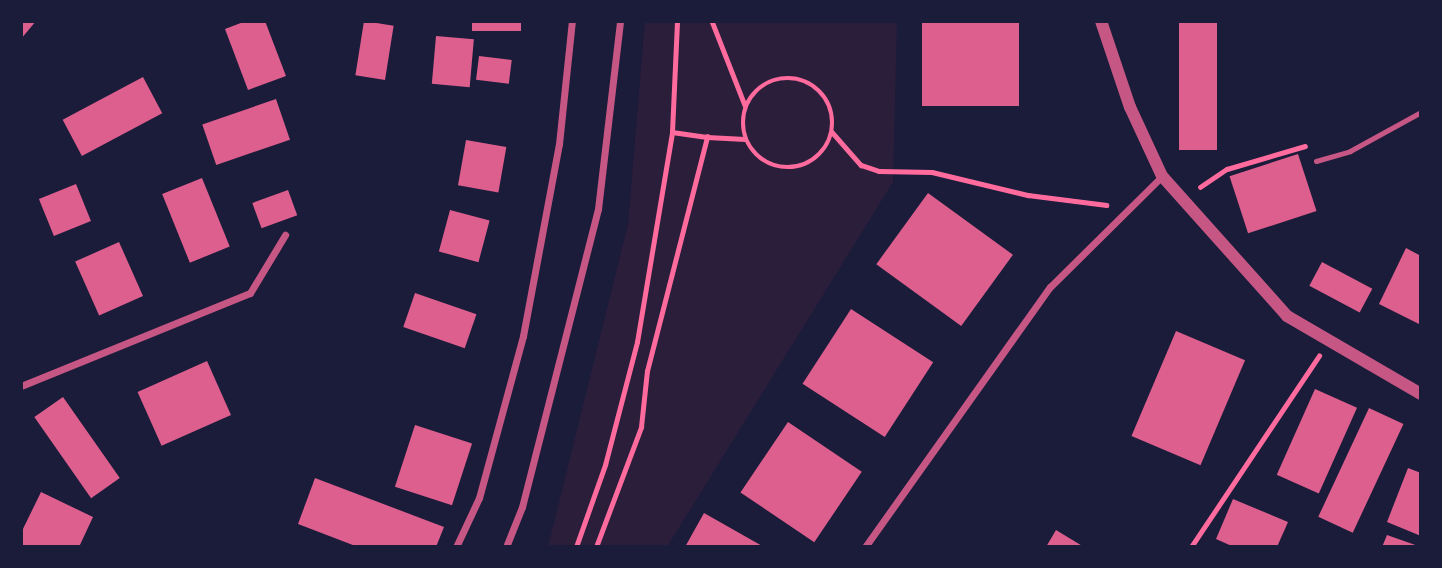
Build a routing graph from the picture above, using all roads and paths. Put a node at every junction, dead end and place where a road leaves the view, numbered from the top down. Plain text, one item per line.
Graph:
1 (572, 21) edge
2 (620, 21) edge
3 (677, 21) edge
4 (712, 21) edge
5 (1101, 21) edge
6 (745, 105) junction
7 (1421, 112) edge
8 (672, 132) junction
9 (832, 132) junction
10 (707, 137) junction
11 (746, 139) junction
12 (1316, 161) joint
13 (1162, 176) junction
14 (1182, 199) junction
15 (1130, 208) junction
16 (285, 235) dead end
17 (1329, 341) junction
18 (21, 386) edge
19 (1421, 394) edge
20 (456, 547) edge
21 (506, 547) edge
22 (576, 547) edge
23 (596, 547) edge
24 (866, 547) edge
25 (1191, 547) edge

1 - 20 street
2 - 21 street
3 - 8 path
4 - 6 path
5 - 13 street
6 - 9 path
6 - 11 path
7 - 12 lane
8 - 10 path
8 - 22 path
9 - 11 path
9 - 15 path
10 - 11 path
10 - 23 path
12 - 14 path
13 - 14 street
13 - 15 street
14 - 17 street
15 - 24 street
16 - 18 street
17 - 19 street
17 - 25 path

